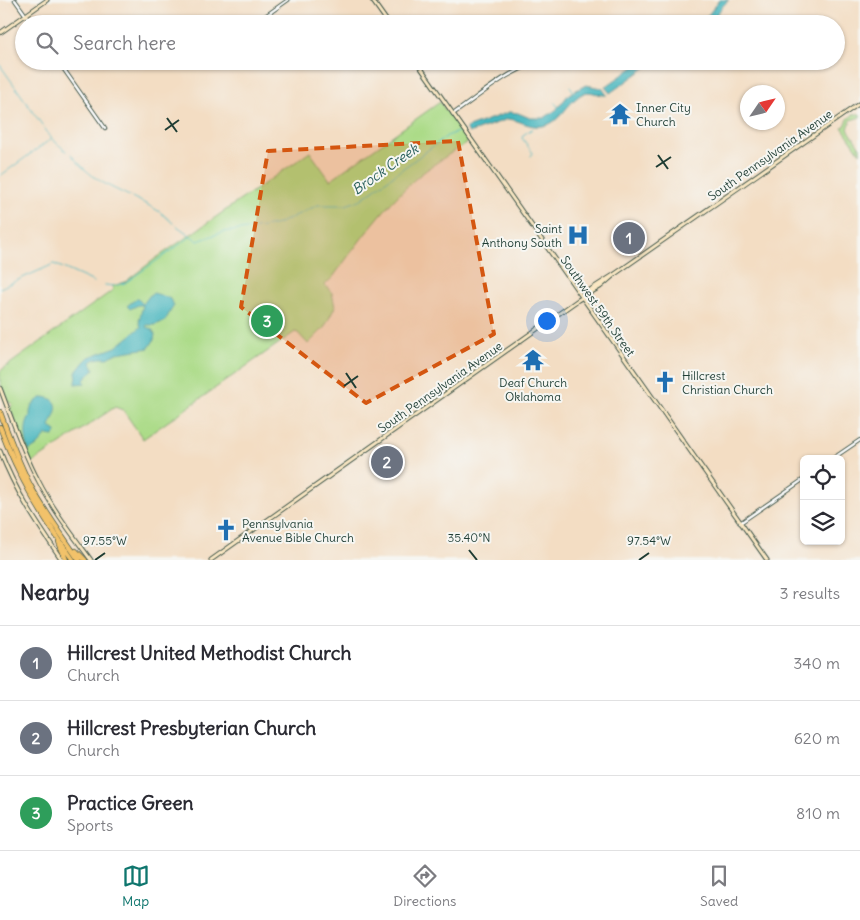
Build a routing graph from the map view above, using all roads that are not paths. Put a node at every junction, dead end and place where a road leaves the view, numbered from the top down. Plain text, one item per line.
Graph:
1 (15, 0) edge
2 (47, 0) edge
3 (288, 0) edge
4 (372, 0) edge
5 (25, 15) joint
6 (267, 15) edge
7 (383, 15) edge
8 (15, 22) edge
9 (0, 33) edge
10 (64, 70) edge
11 (422, 70) edge
12 (518, 70) edge
13 (860, 103) edge
14 (453, 114) junction
15 (105, 128) dead end
16 (582, 298) junction
17 (0, 388) edge
18 (0, 412) edge
19 (0, 427) edge
20 (860, 440) edge
21 (0, 451) edge
22 (838, 455) edge
23 (800, 482) edge
24 (740, 523) junction
25 (58, 538) junction
26 (69, 545) junction
27 (64, 560) edge
28 (73, 560) edge
29 (79, 560) edge
30 (85, 560) edge
31 (91, 560) edge
32 (211, 560) edge
33 (767, 560) edge

1 - 5 street
2 - 5 main road
3 - 6 street
4 - 7 main road
8 - 9 main road
10 - 15 street
11 - 14 main road, Southwest 59th Street
12 - 14 street
13 - 16 main road, South Pennsylvania Avenue
14 - 16 main road, Southwest 59th Street
16 - 24 main road, Southwest 59th Street
16 - 32 main road, South Pennsylvania Avenue
17 - 31 main road
18 - 26 highway
19 - 25 highway
20 - 22 street
21 - 27 main road
23 - 24 street
24 - 33 main road, Southwest 59th Street
25 - 27 highway
25 - 28 highway
26 - 29 highway
26 - 30 highway

